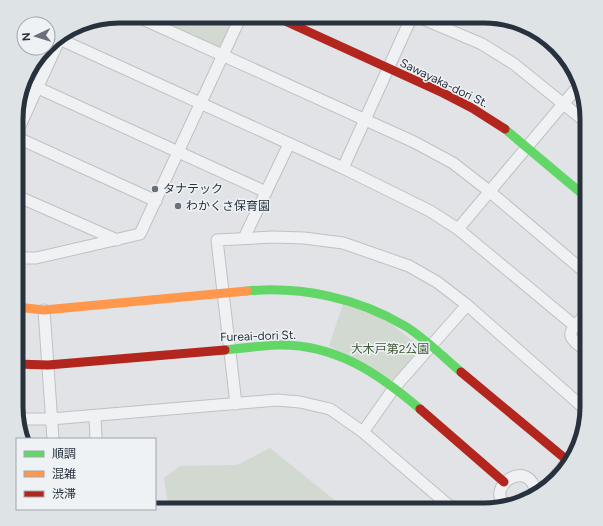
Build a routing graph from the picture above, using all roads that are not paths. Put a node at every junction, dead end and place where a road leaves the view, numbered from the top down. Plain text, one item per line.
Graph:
1 (151, 23) edge
2 (238, 23) edge
3 (289, 23) edge
4 (409, 23) edge
5 (432, 23) edge
6 (64, 41) edge
7 (54, 49) edge
8 (223, 56) junction
9 (388, 68) junction
10 (29, 84) edge
11 (37, 88) junction
12 (575, 89) edge
13 (564, 103) junction
14 (200, 104) junction
15 (580, 117) edge
16 (23, 119) edge
17 (365, 120) junction
18 (23, 140) edge
19 (289, 144) junction
20 (527, 146) junction
21 (178, 152) junction
22 (343, 168) junction
23 (489, 191) junction
24 (266, 192) junction
25 (580, 192) edge
26 (23, 199) edge
27 (156, 201) junction
28 (458, 229) junction
29 (244, 238) junction
30 (117, 240) junction
31 (23, 257) edge
32 (580, 268) edge
33 (223, 294) junction
34 (467, 305) junction
35 (23, 308) edge
36 (44, 310) junction
37 (580, 321) edge
38 (575, 326) junction
39 (432, 346) junction
40 (580, 347) edge
41 (229, 348) junction
42 (23, 364) edge
43 (48, 365) junction
44 (394, 388) junction
45 (236, 404) junction
46 (580, 405) edge
47 (94, 416) junction
48 (52, 419) junction
49 (24, 420) edge
50 (363, 432) junction
51 (53, 438) edge
52 (96, 438) edge
53 (565, 458) edge
54 (504, 482) junction
55 (534, 488) edge
56 (503, 501) edge
57 (446, 503) edge

1 - 8 street
2 - 8 street
3 - 9 street, Sawayaka-dori St.
4 - 9 street
5 - 13 street
6 - 14 street
7 - 11 street
8 - 14 street
8 - 17 street
9 - 17 street
9 - 20 street, Sawayaka-dori St.
10 - 11 street
11 - 16 street
11 - 21 street
12 - 13 street
13 - 15 street
13 - 20 street
14 - 19 street
14 - 21 street
17 - 22 street
17 - 23 street
18 - 27 street
19 - 22 street
19 - 24 street
20 - 23 street
20 - 25 street, Sawayaka-dori St.
21 - 24 street
21 - 27 street
22 - 28 street
23 - 28 street
23 - 32 street
24 - 29 street
26 - 30 street
27 - 30 street
28 - 38 street
29 - 33 street
29 - 34 street
30 - 31 street
33 - 36 street
33 - 39 street
33 - 41 street
34 - 39 street
34 - 46 street
35 - 36 street
36 - 43 street
37 - 38 street
38 - 40 street
39 - 44 street
39 - 53 street
41 - 43 street, Fureai-dori St.
41 - 44 street, Fureai-dori St.
41 - 45 street
42 - 43 street, Fureai-dori St.
43 - 48 street
44 - 50 street
44 - 54 street, Fureai-dori St.
45 - 47 street
45 - 50 street
47 - 48 street
47 - 52 street
48 - 49 street
48 - 51 street
50 - 57 street
54 - 55 street
54 - 56 street

